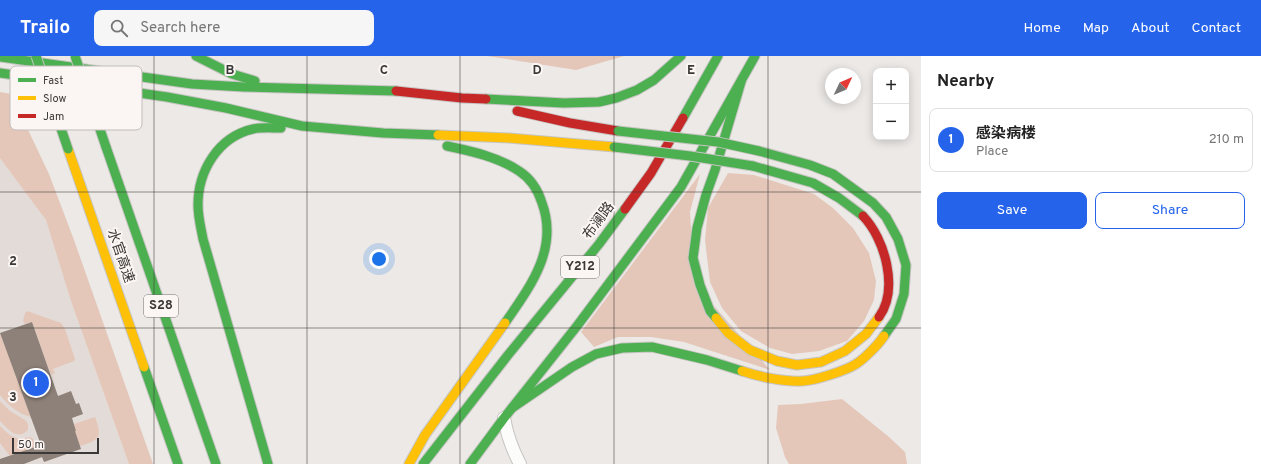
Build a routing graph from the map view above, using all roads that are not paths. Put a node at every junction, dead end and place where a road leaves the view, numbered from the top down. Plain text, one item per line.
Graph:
1 (36, 56) edge
2 (75, 56) edge
3 (196, 56) edge
4 (681, 56) edge
5 (718, 56) edge
6 (755, 56) edge
7 (0, 57) edge
8 (39, 66) edge
9 (64, 66) edge
10 (78, 66) edge
11 (0, 73) edge
12 (10, 74) edge
13 (142, 77) edge
14 (741, 82) junction
15 (295, 89) junction
16 (142, 93) edge
17 (462, 98) junction
18 (302, 126) junction
19 (61, 130) edge
20 (100, 130) edge
21 (383, 133) junction
22 (512, 408) junction
23 (504, 418) junction
24 (178, 464) edge
25 (216, 464) edge
26 (268, 464) edge
27 (409, 464) edge
28 (423, 464) edge
29 (470, 464) edge
30 (520, 464) edge

1 - 8 main road, 水官高速 / S28, bridge
2 - 10 main road, 水官高速 / S28, bridge
3 - 15 main road
4 - 17 main road
5 - 28 main road, 布澜路 / Y212
6 - 14 main road, Y212
7 - 9 main road
11 - 12 main road
13 - 15 main road
14 - 21 main road, bridge
14 - 22 main road, Y212
15 - 17 main road
16 - 18 main road
17 - 22 main road, bridge
18 - 21 main road
18 - 26 main road
19 - 24 main road, 水官高速 / S28, bridge
20 - 25 main road, 水官高速 / S28, bridge
21 - 27 main road
22 - 23 main road, Y212
23 - 29 main road, Y212
23 - 30 street

